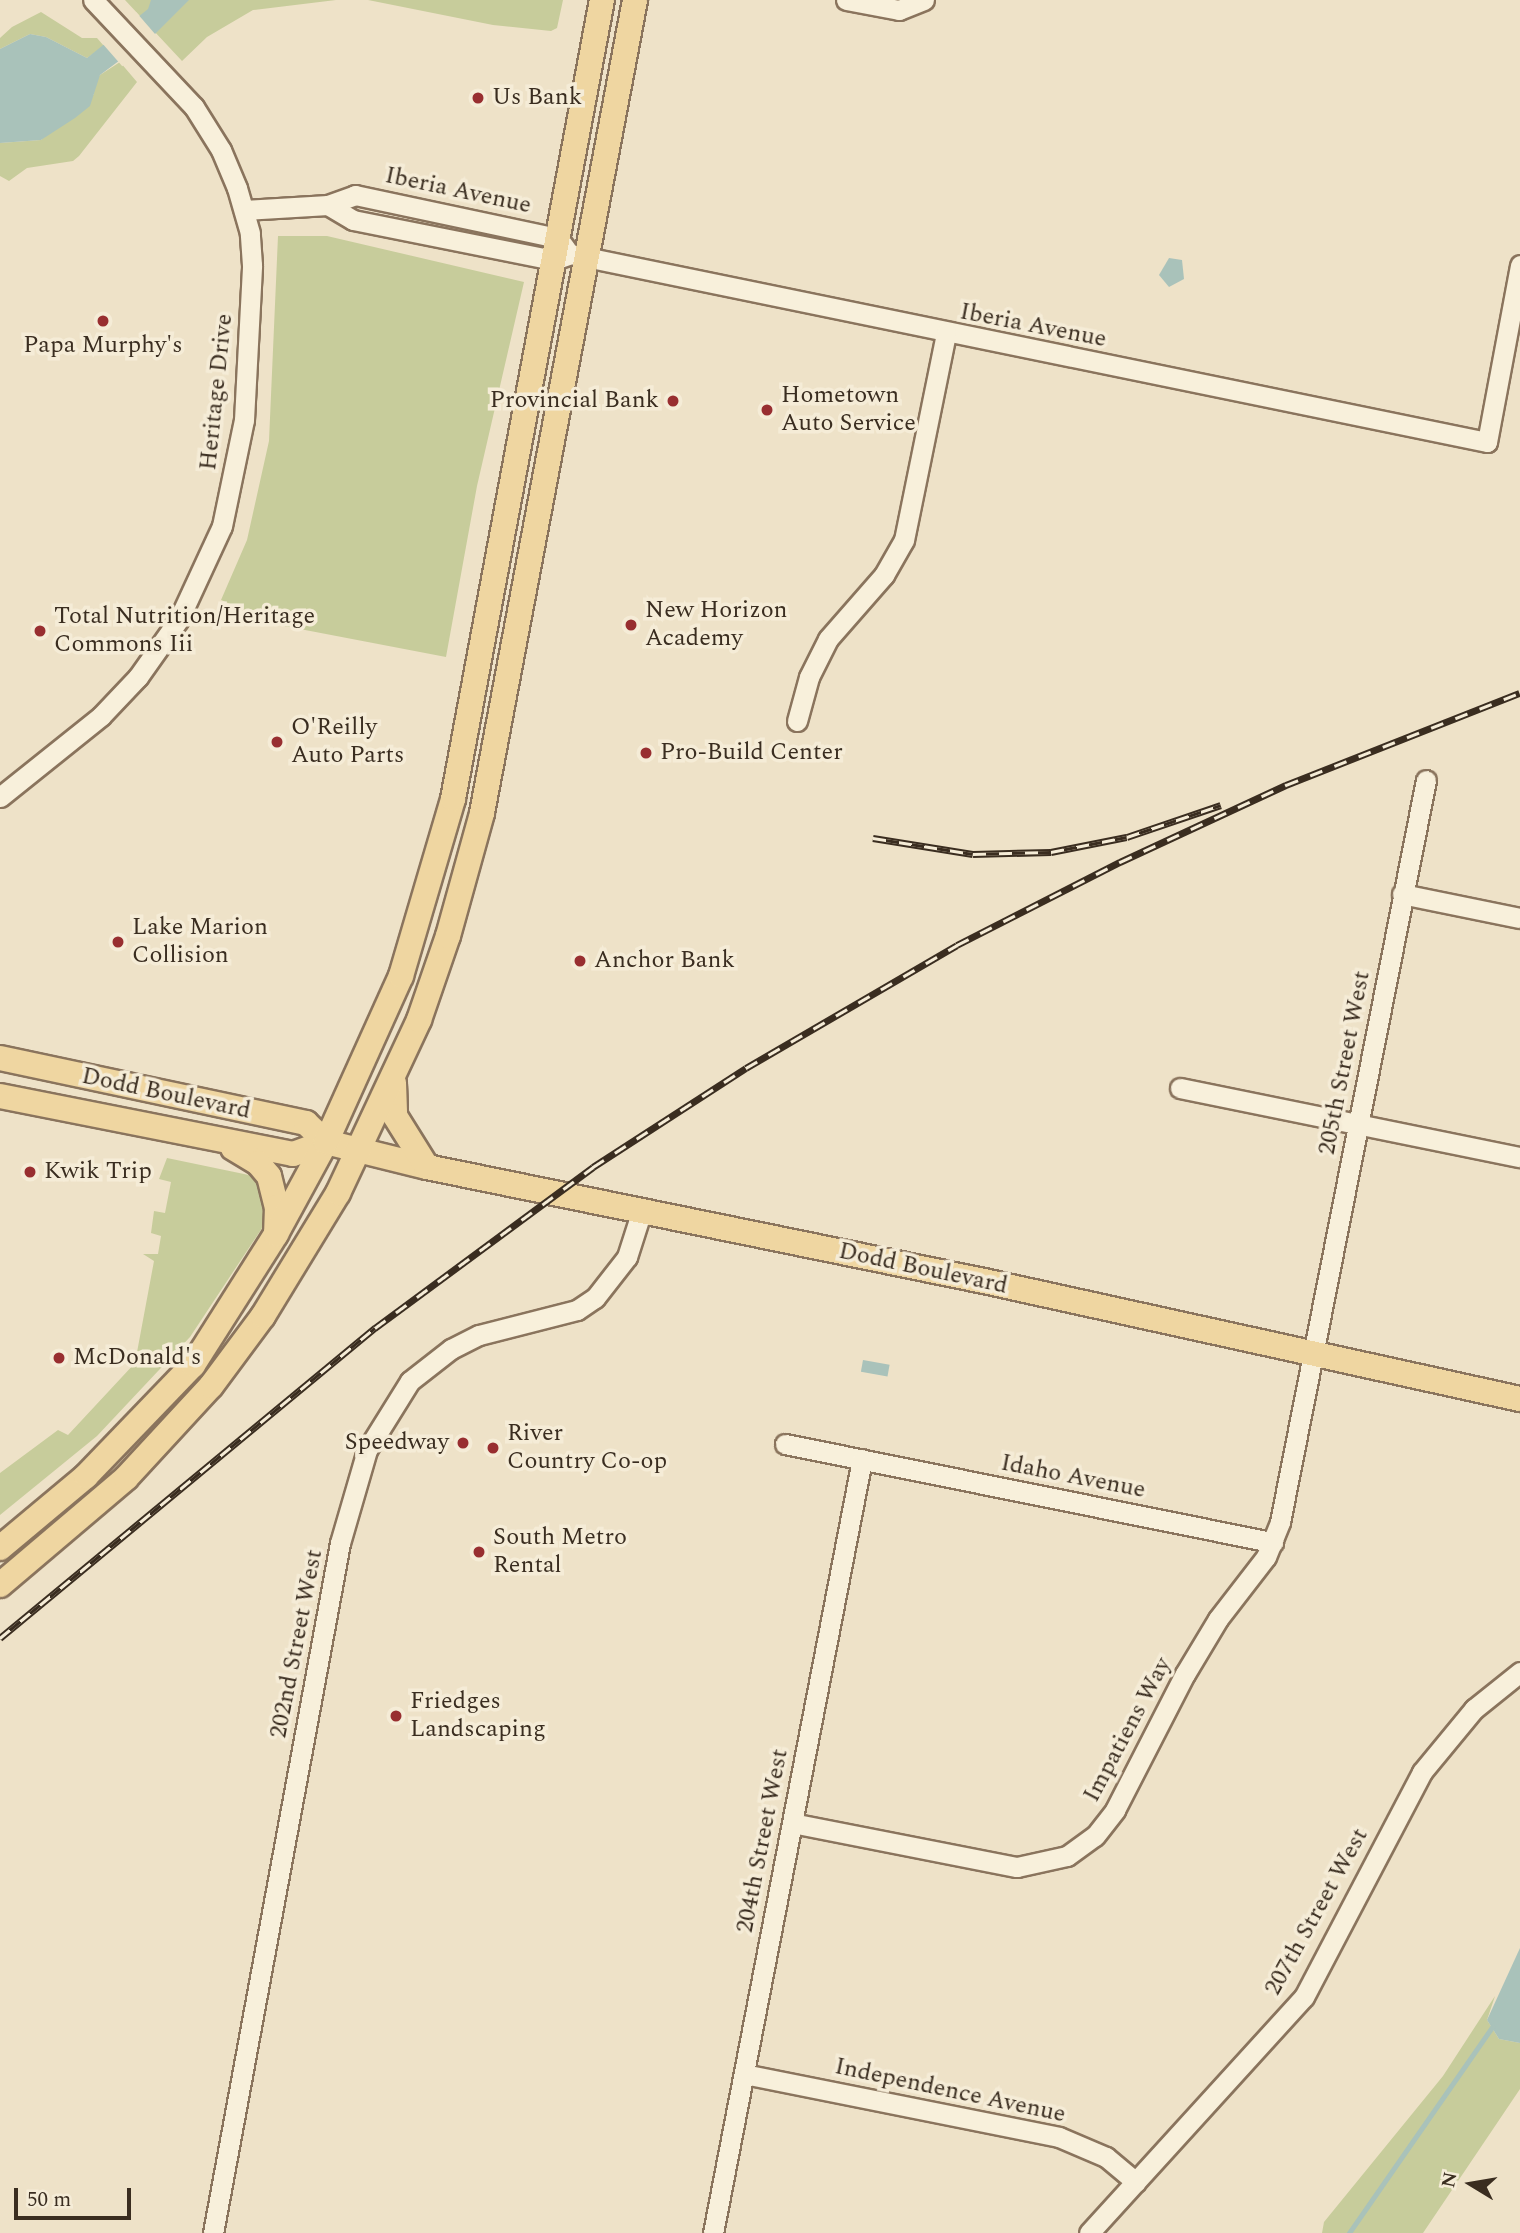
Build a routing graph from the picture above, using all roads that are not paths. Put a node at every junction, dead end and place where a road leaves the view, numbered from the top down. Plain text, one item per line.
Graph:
1 (602, 0) edge
2 (635, 0) edge
3 (846, 0) edge
4 (924, 0) edge
5 (99, 6) edge
6 (244, 210) junction
7 (568, 253) junction
8 (1520, 265) edge
9 (946, 333) junction
10 (797, 721) dead end
11 (1426, 780) dead end
12 (0, 797) edge
13 (1402, 894) junction
14 (1520, 918) edge
15 (0, 1058) edge
16 (35, 1065) junction
17 (0, 1069) edge
18 (396, 1075) junction
19 (1180, 1088) dead end
20 (0, 1096) edge
21 (1358, 1125) junction
22 (210, 1137) junction
23 (326, 1142) junction
24 (360, 1150) junction
25 (1520, 1157) edge
26 (427, 1167) junction
27 (642, 1210) junction
28 (276, 1234) junction
29 (1313, 1356) junction
30 (1520, 1399) edge
31 (785, 1444) dead end
32 (862, 1459) junction
33 (1273, 1542) junction
34 (2, 1543) edge
35 (0, 1577) edge
36 (0, 1585) edge
37 (1520, 1672) edge
38 (792, 1823) junction
39 (744, 2074) junction
40 (1136, 2182) junction
41 (213, 2233) edge
42 (713, 2233) edge
43 (1089, 2233) edge

1 - 7 main road
2 - 7 main road
3 - 4 street
5 - 6 street, Heritage Drive
6 - 7 street, Iberia Avenue
6 - 12 street, Heritage Drive
7 - 9 street, Iberia Avenue
7 - 18 main road
7 - 23 main road
8 - 9 street, Iberia Avenue
9 - 10 street
11 - 13 street, 205th Street West
13 - 14 street
13 - 21 street, 205th Street West
15 - 16 main road, Dodd Boulevard
16 - 17 main road
16 - 23 main road, Dodd Boulevard
18 - 24 main road
18 - 26 main road
19 - 21 street
20 - 22 main road, Dodd Boulevard
21 - 25 street
21 - 29 street, 205th Street West
22 - 23 main road, Dodd Boulevard
22 - 28 main road
23 - 24 main road, Dodd Boulevard
23 - 28 main road
24 - 26 main road, Dodd Boulevard
24 - 36 main road
26 - 27 main road, Dodd Boulevard
27 - 29 main road, Dodd Boulevard
27 - 41 street, 202nd Street West
28 - 34 main road
29 - 30 main road, Dodd Boulevard
29 - 33 street, Impatiens Way
31 - 32 street, Idaho Avenue
32 - 33 street, Idaho Avenue
32 - 38 street, 204th Street West
33 - 38 street, Impatiens Way
34 - 35 main road
37 - 40 street, 207th Street West
38 - 39 street, 204th Street West
39 - 40 street, Independence Avenue
39 - 42 street, 204th Street West
40 - 43 street, 207th Street West

